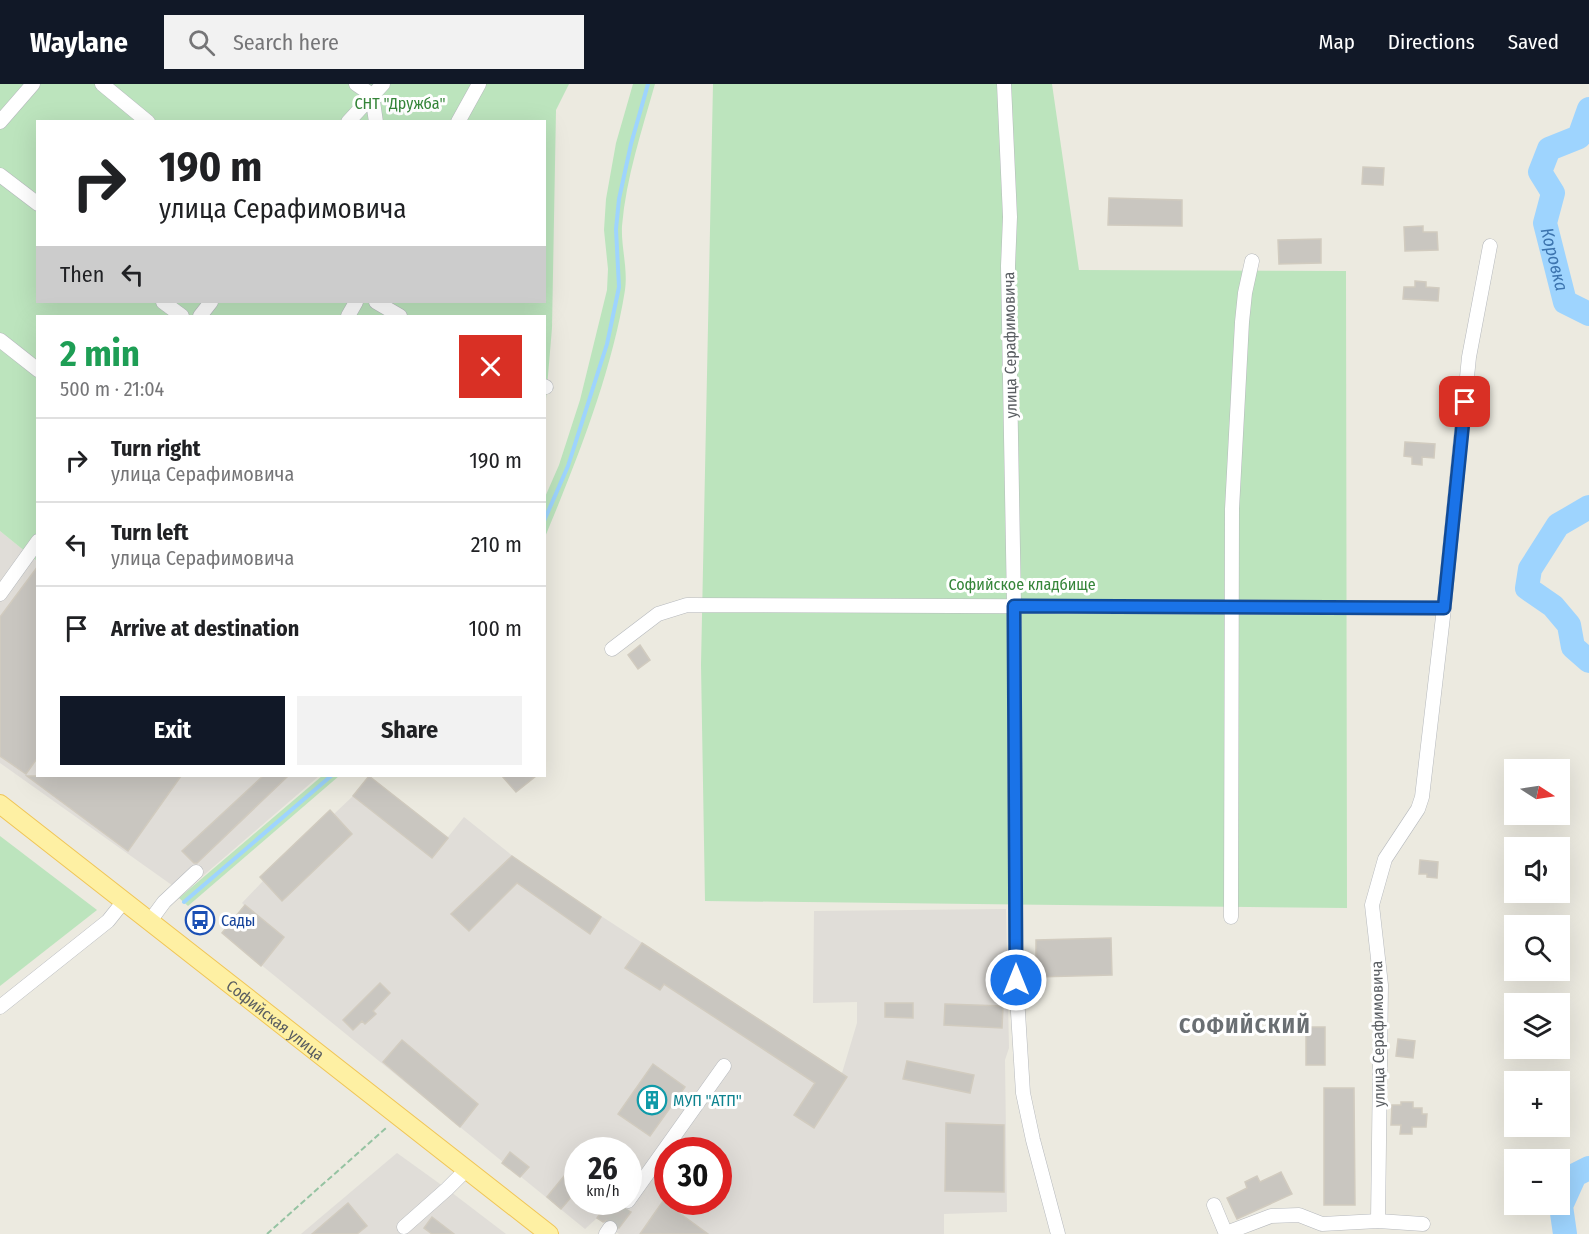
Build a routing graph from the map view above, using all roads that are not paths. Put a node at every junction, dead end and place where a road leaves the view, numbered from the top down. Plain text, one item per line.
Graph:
1 (33, 84) edge
2 (102, 84) edge
3 (356, 84) edge
4 (383, 84) edge
5 (479, 84) edge
6 (1004, 84) edge
7 (372, 95) junction
8 (146, 120) edge
9 (350, 120) edge
10 (376, 120) edge
11 (459, 120) edge
12 (0, 122) edge
13 (0, 175) edge
14 (36, 202) edge
15 (1490, 246) dead end
16 (1252, 261) dead end
17 (164, 303) edge
18 (210, 303) edge
19 (378, 303) edge
20 (181, 315) edge
21 (201, 315) edge
22 (398, 315) edge
23 (0, 340) edge
24 (36, 368) edge
25 (36, 544) edge
26 (0, 594) edge
27 (1014, 606) junction
28 (1232, 607) junction
29 (1444, 608) junction
30 (612, 649) dead end
31 (0, 804) edge
32 (196, 872) dead end
33 (124, 901) junction
34 (1231, 917) dead end
35 (150, 921) junction
36 (0, 1007) edge
37 (724, 1066) dead end
38 (467, 1169) junction
39 (642, 1182) edge
40 (1214, 1205) dead end
41 (1378, 1221) junction
42 (1423, 1224) dead end
43 (404, 1227) dead end
44 (549, 1234) edge
45 (1058, 1234) edge
46 (1226, 1234) edge

1 - 12 street
2 - 8 street
3 - 7 street
4 - 7 street
5 - 11 street
6 - 27 street, улица Серафимовича
7 - 9 street
7 - 10 street
13 - 14 street
15 - 29 street, улица Серафимовича
16 - 28 street
17 - 20 street
18 - 21 street
19 - 22 street
23 - 24 street
25 - 26 street
27 - 28 street
27 - 30 street
27 - 45 street, улица Серафимовича
28 - 29 street
28 - 34 street
29 - 41 street, улица Серафимовича
31 - 33 main road, Софийская улица
32 - 35 street
33 - 35 main road, Софийская улица
33 - 36 street
35 - 38 main road, Софийская улица
37 - 39 street
38 - 43 street
38 - 44 main road, Софийская улица
40 - 46 street
41 - 42 street
41 - 46 street

